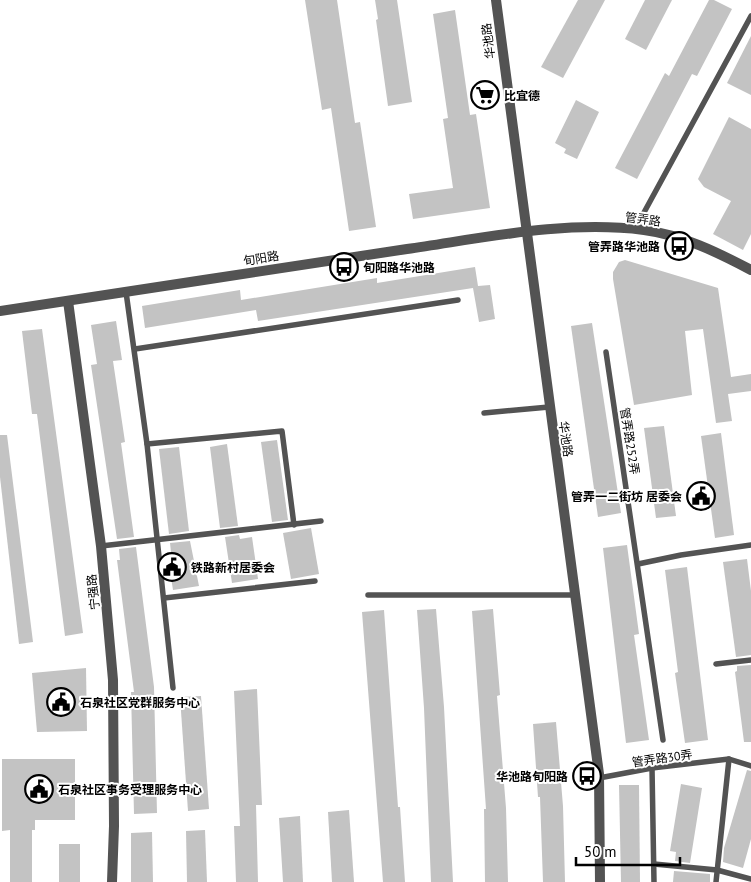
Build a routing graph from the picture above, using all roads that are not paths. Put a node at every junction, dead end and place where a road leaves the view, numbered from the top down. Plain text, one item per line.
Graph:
1 (496, 0) edge
2 (751, 16) edge
3 (635, 229) junction
4 (525, 232) junction
5 (751, 270) edge
6 (126, 292) junction
7 (458, 300) dead end
8 (68, 301) junction
9 (0, 311) edge
10 (135, 349) junction
11 (606, 352) dead end
12 (549, 407) junction
13 (484, 413) dead end
14 (147, 444) junction
15 (321, 521) dead end
16 (294, 524) junction
17 (157, 541) junction
18 (751, 545) edge
19 (100, 546) junction
20 (638, 564) junction
21 (315, 581) dead end
22 (368, 595) dead end
23 (575, 595) junction
24 (164, 598) junction
25 (751, 660) edge
26 (716, 664) dead end
27 (173, 688) dead end
28 (663, 740) dead end
29 (729, 759) junction
30 (751, 766) edge
31 (652, 768) junction
32 (599, 778) junction
33 (654, 864) junction
34 (717, 870) junction
35 (751, 879) edge
36 (112, 882) edge
37 (600, 882) edge
38 (654, 882) edge
39 (716, 882) edge

1 - 4 street, 华池路
2 - 3 lane
3 - 4 street, 管弄路
3 - 5 street, 管弄路
4 - 6 street, 旬阳路
4 - 12 street, 华池路
6 - 8 street, 旬阳路
6 - 10 lane
7 - 10 lane
8 - 9 street, 旬阳路
8 - 19 street, 宁强路
10 - 14 lane
11 - 20 lane, 管弄路252弄
12 - 13 lane
12 - 23 street, 华池路
14 - 16 lane
14 - 17 lane
15 - 16 lane
16 - 17 lane
17 - 19 lane
17 - 24 lane
18 - 20 lane
19 - 36 street, 宁强路
20 - 28 lane, 管弄路252弄
21 - 24 lane
22 - 23 lane
23 - 32 street, 华池路
24 - 27 lane
25 - 26 lane
29 - 30 lane, 管弄路30弄
29 - 31 lane, 管弄路30弄
29 - 34 lane
31 - 32 lane, 管弄路30弄
31 - 33 lane
32 - 37 street, 华池路
33 - 34 lane
33 - 38 lane
34 - 35 lane
34 - 39 lane

